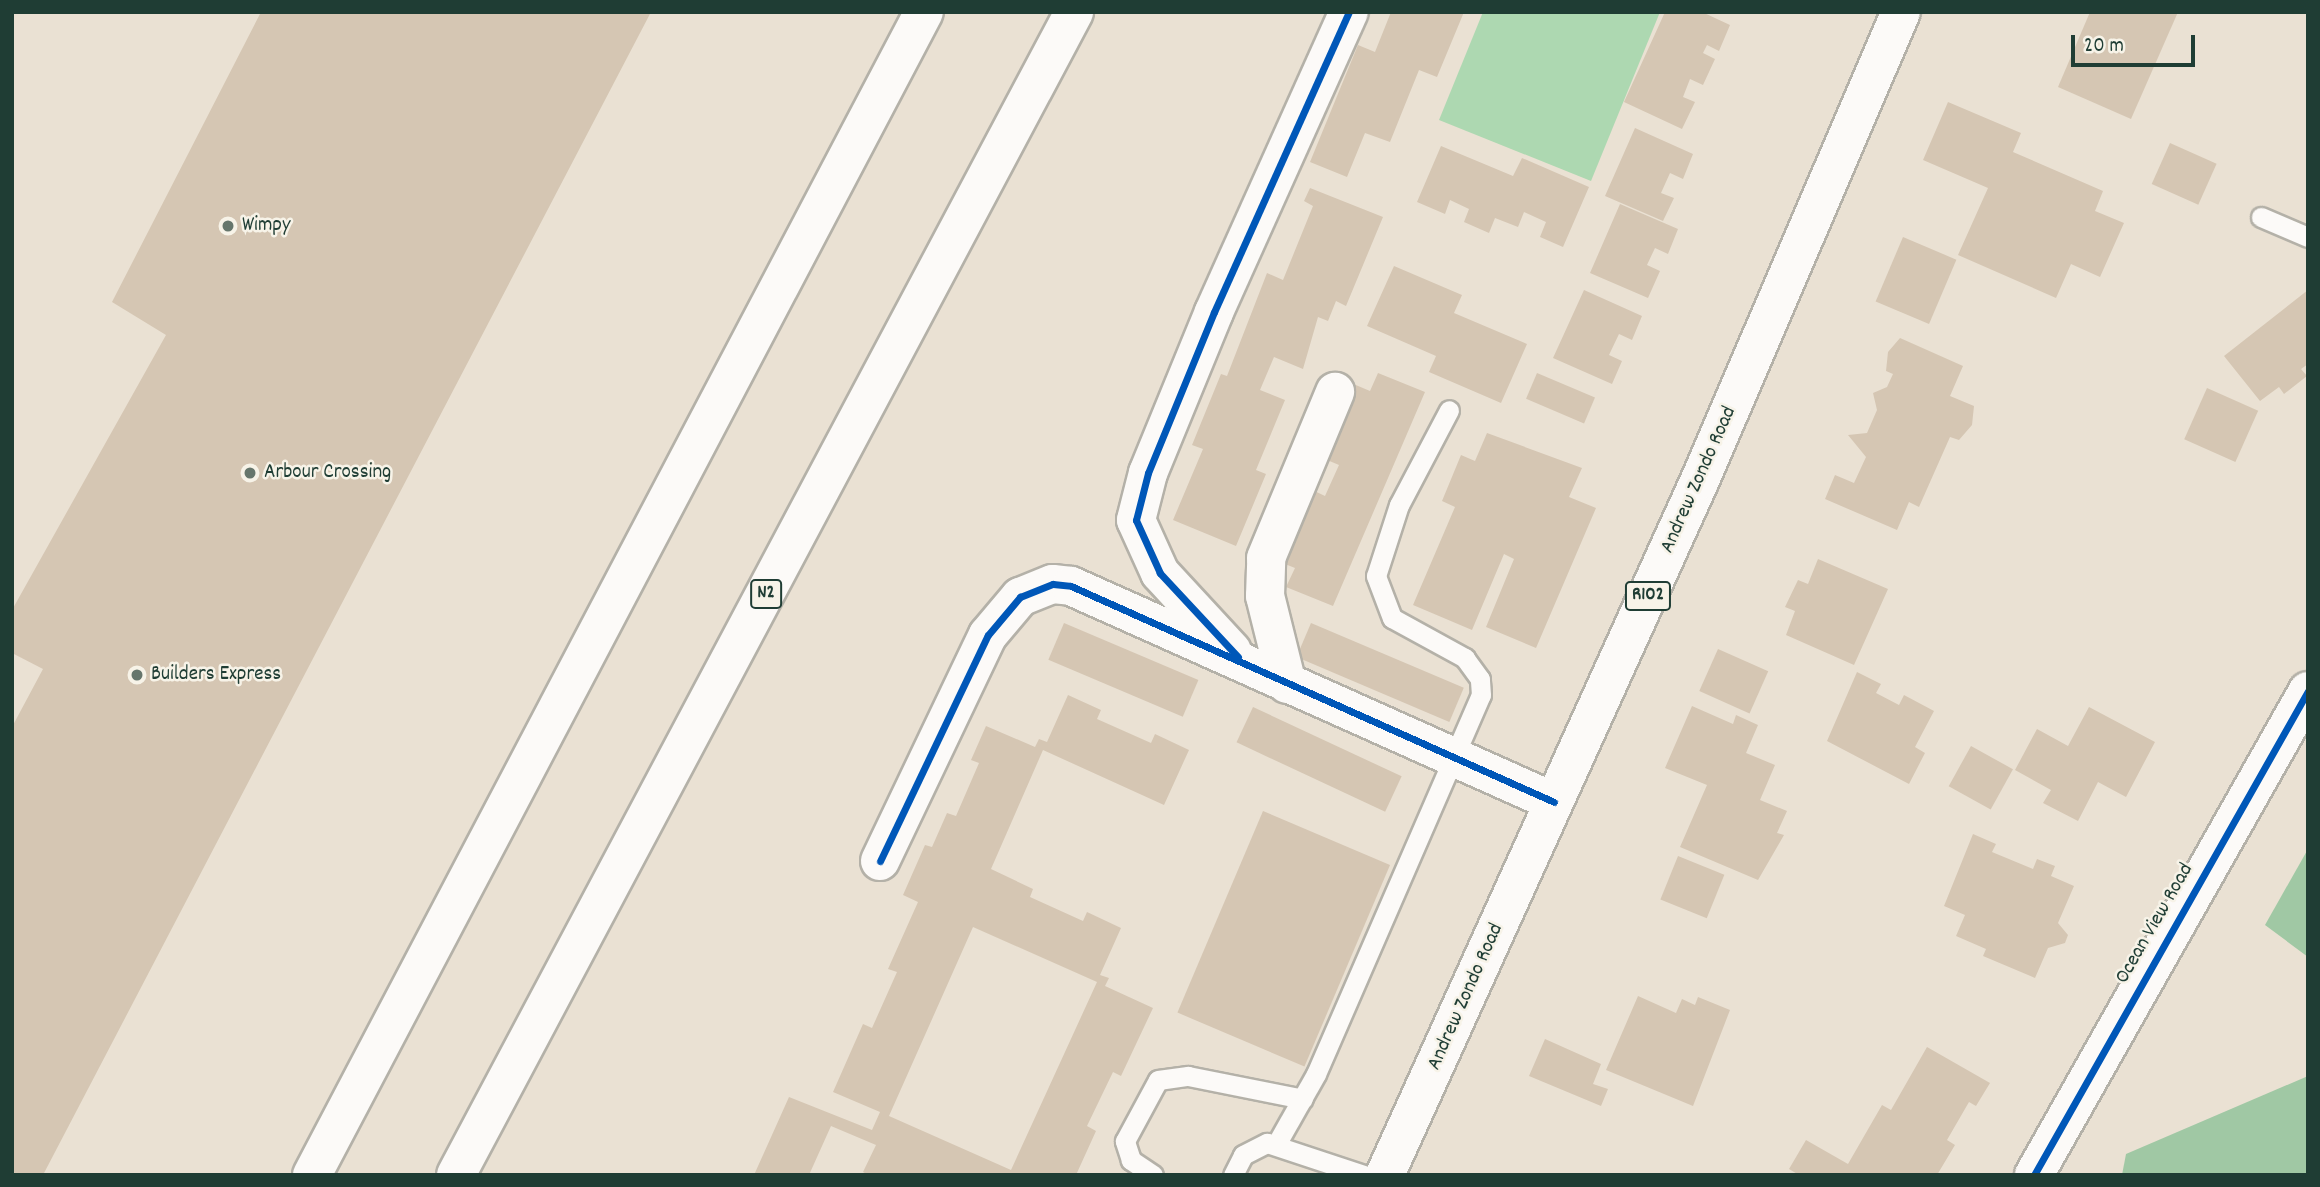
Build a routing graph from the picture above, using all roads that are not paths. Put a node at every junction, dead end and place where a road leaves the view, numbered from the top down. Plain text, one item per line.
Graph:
1 (924, 12) edge
2 (1074, 12) edge
3 (1349, 12) edge
4 (1901, 12) edge
5 (2261, 217) dead end
6 (2308, 237) edge
7 (1335, 392) dead end
8 (1449, 410) dead end
9 (1245, 665) junction
10 (1287, 684) junction
11 (2308, 691) edge
12 (1452, 759) junction
13 (1555, 802) junction
14 (880, 860) dead end
15 (1303, 1100) junction
16 (1277, 1143) junction
17 (312, 1175) edge
18 (456, 1175) edge
19 (1153, 1175) edge
20 (1233, 1175) edge
21 (1364, 1175) edge
22 (1385, 1175) edge
23 (2034, 1175) edge

1 - 17 main road
2 - 18 main road, N2
3 - 9 main road
4 - 13 main road, Andrew Zondo Road / R102
5 - 6 lane
7 - 10 main road
8 - 12 lane
9 - 10 main road
9 - 14 main road
10 - 12 main road
11 - 23 main road, Ocean View Road
12 - 13 main road
12 - 15 lane
13 - 22 main road, Andrew Zondo Road / R102
15 - 16 lane
15 - 19 lane
16 - 20 lane
16 - 21 lane

